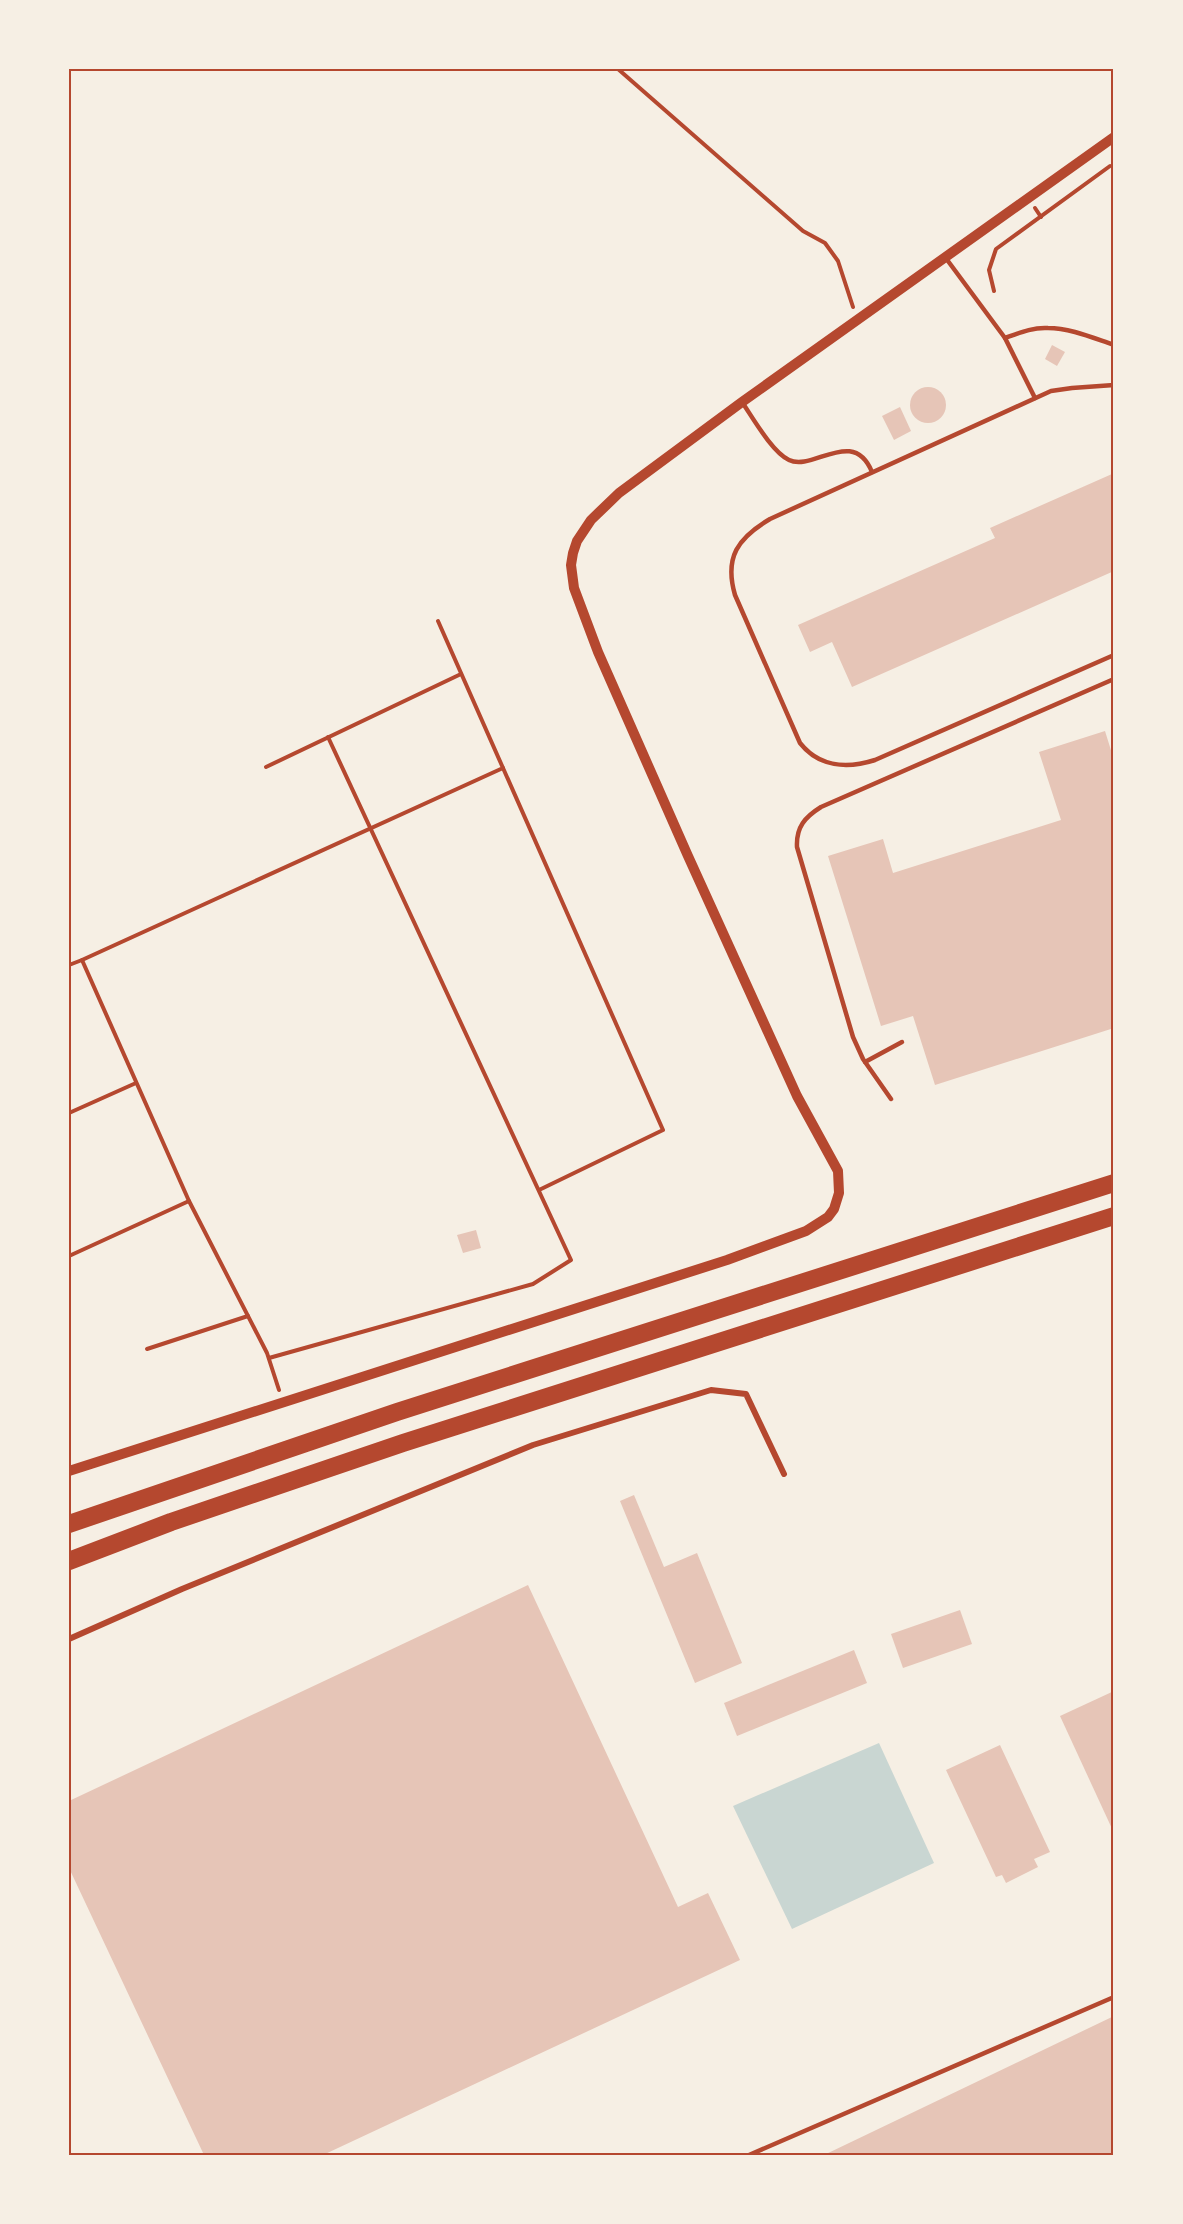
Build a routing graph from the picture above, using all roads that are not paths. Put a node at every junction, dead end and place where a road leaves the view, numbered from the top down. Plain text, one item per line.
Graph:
1 (1114, 137) edge
2 (945, 257) junction
3 (1005, 338) junction
4 (1114, 345) edge
5 (1114, 386) edge
6 (1035, 398) junction
7 (742, 402) junction
8 (872, 472) junction
9 (1114, 655) edge
10 (1114, 679) edge
11 (902, 1042) dead end
12 (865, 1062) junction
13 (891, 1100) dead end
14 (1114, 1183) edge
15 (1114, 1216) edge
16 (69, 1471) edge
17 (784, 1474) dead end
18 (69, 1524) edge
19 (69, 1561) edge
20 (69, 1639) edge
21 (1114, 1997) edge
22 (749, 2155) edge

1 - 2 street
2 - 3 lane
2 - 7 street
3 - 4 lane
3 - 6 lane
5 - 6 lane
6 - 8 lane
7 - 8 lane
7 - 16 street
8 - 9 lane
10 - 12 lane
11 - 12 lane
12 - 13 lane
14 - 18 highway
15 - 19 highway
17 - 20 street
21 - 22 lane

